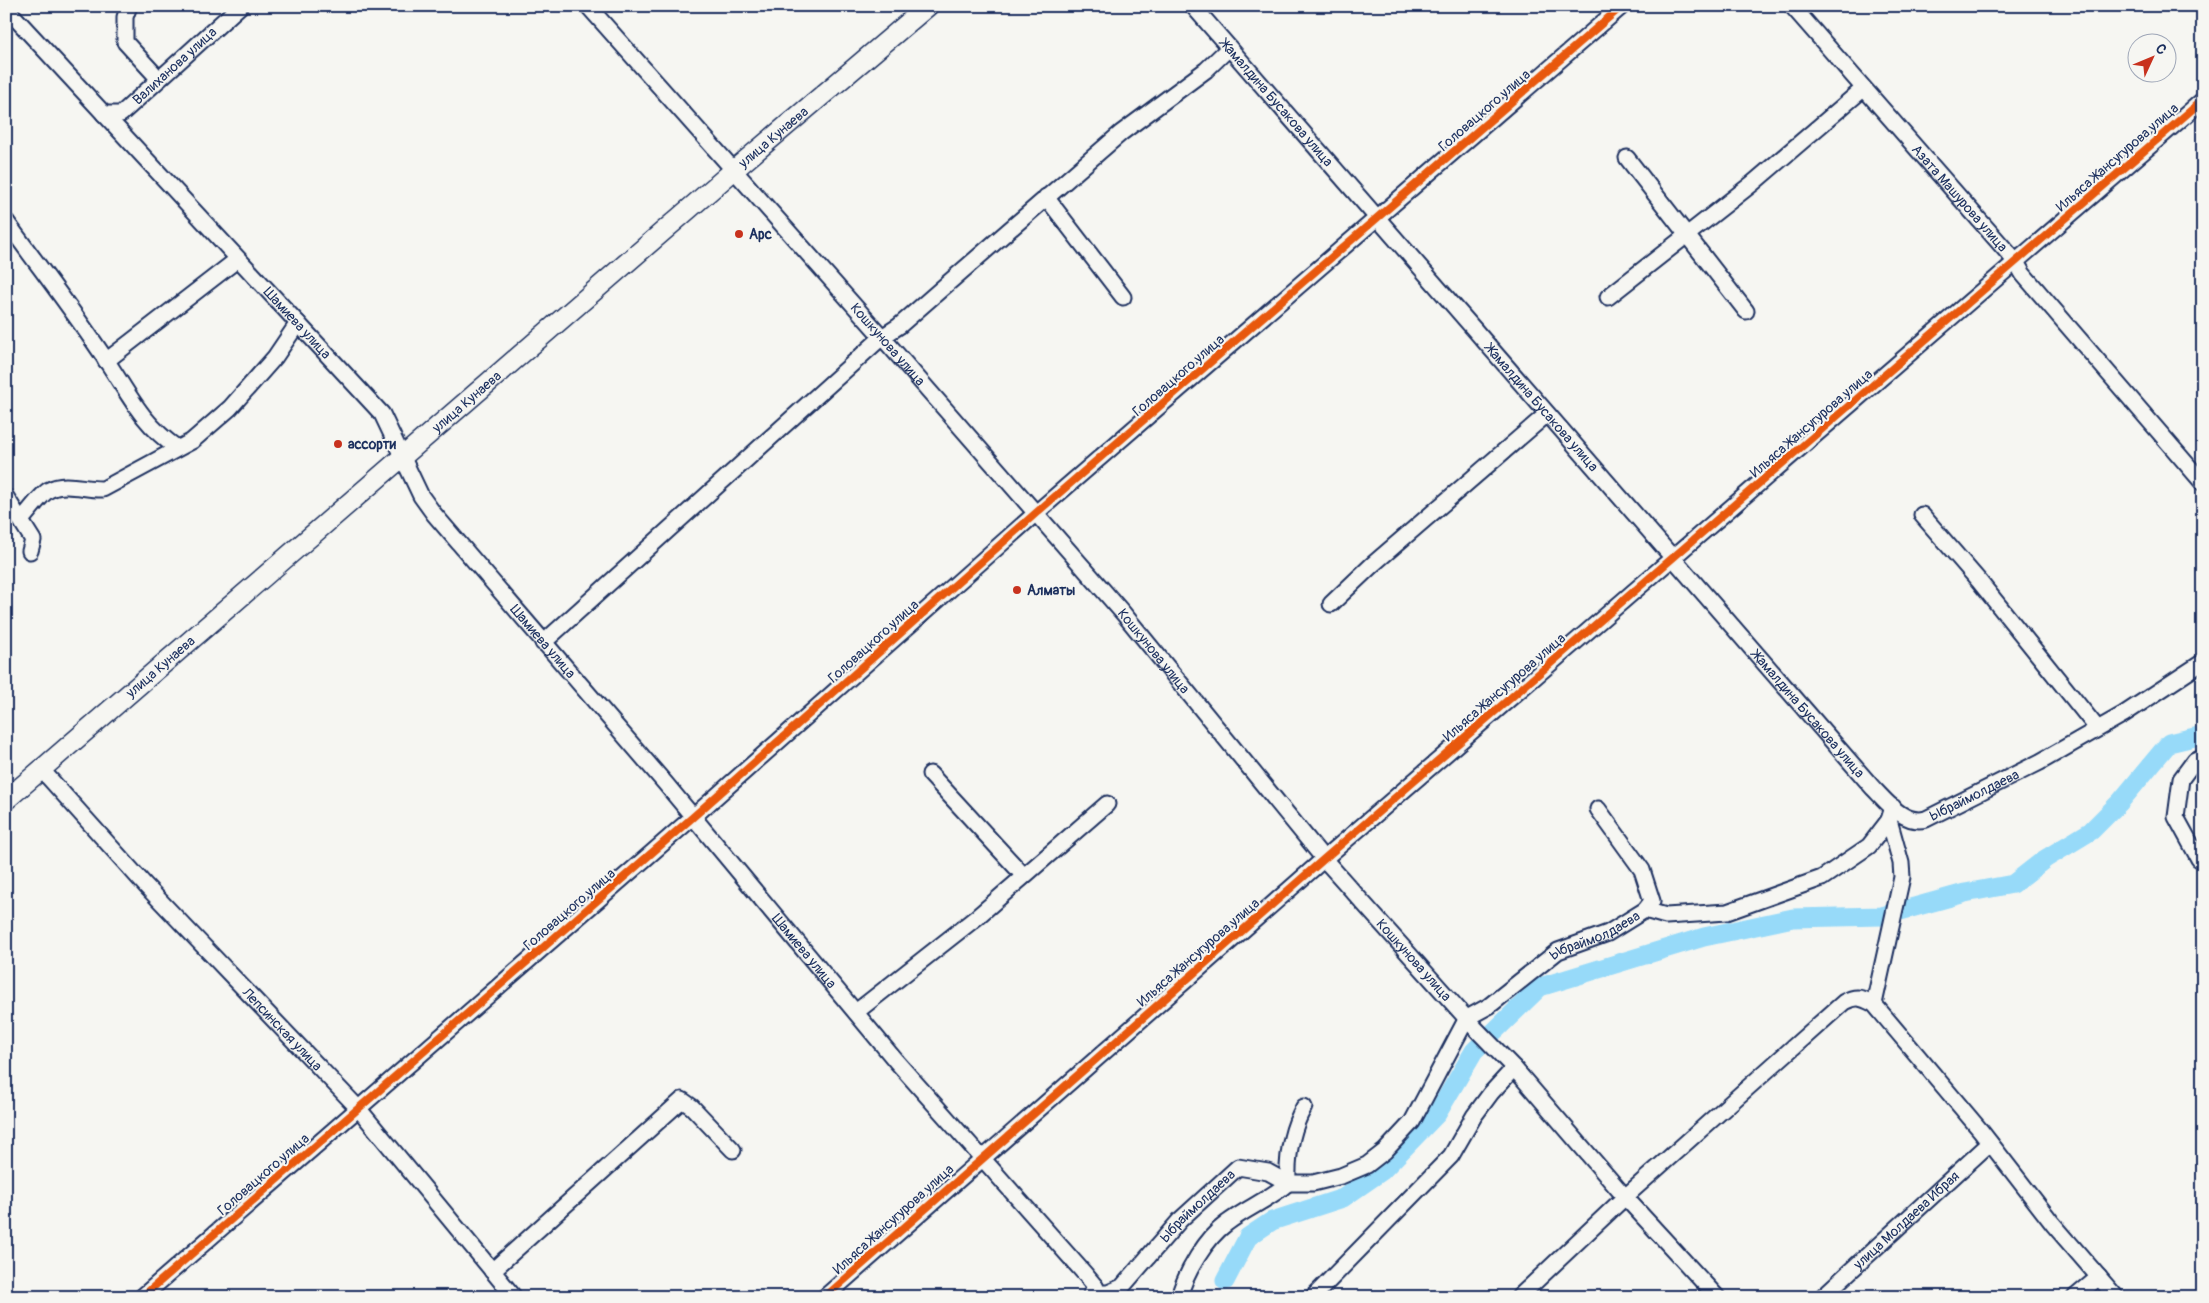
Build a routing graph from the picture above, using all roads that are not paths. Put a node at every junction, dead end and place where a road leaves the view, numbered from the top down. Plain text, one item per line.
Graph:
1 (129, 6) edge
2 (240, 6) edge
3 (928, 6) edge
4 (1193, 6) edge
5 (1622, 6) edge
6 (1792, 6) edge
7 (6, 8) edge
8 (594, 8) edge
9 (1229, 48) junction
10 (159, 79) junction
11 (1863, 89) junction
12 (2203, 100) edge
13 (104, 114) junction
14 (1627, 158) dead end
15 (734, 170) junction
16 (1046, 197) junction
17 (1377, 220) junction
18 (6, 221) edge
19 (1687, 234) junction
20 (238, 259) junction
21 (2016, 262) junction
22 (1123, 297) dead end
23 (1608, 297) dead end
24 (1746, 312) dead end
25 (298, 323) junction
26 (882, 337) junction
27 (106, 361) junction
28 (1547, 414) junction
29 (177, 448) junction
30 (403, 458) junction
31 (2203, 483) edge
32 (6, 497) edge
33 (1036, 513) junction
34 (1922, 515) dead end
35 (22, 519) junction
36 (30, 551) dead end
37 (1674, 558) junction
38 (1332, 604) dead end
39 (543, 643) junction
40 (2203, 662) edge
41 (2097, 728) junction
42 (2203, 757) edge
43 (41, 769) junction
44 (930, 774) dead end
45 (6, 800) edge
46 (1107, 804) dead end
47 (1598, 808) dead end
48 (1891, 814) junction
49 (693, 817) junction
50 (1324, 859) junction
51 (2202, 860) edge
52 (1024, 876) junction
53 (1645, 910) junction
54 (1874, 1004) junction
55 (856, 1012) junction
56 (1471, 1023) junction
57 (1514, 1068) junction
58 (1304, 1107) dead end
59 (358, 1108) junction
60 (1990, 1143) junction
61 (733, 1150) dead end
62 (982, 1157) junction
63 (1288, 1183) junction
64 (1625, 1198) junction
65 (492, 1270) junction
66 (2099, 1277) junction
67 (1097, 1293) edge
68 (142, 1297) edge
69 (514, 1297) edge
70 (825, 1297) edge
71 (1179, 1297) edge
72 (1314, 1297) edge
73 (1519, 1297) edge
74 (1717, 1297) edge
75 (1822, 1297) edge
76 (2075, 1297) edge
77 (2116, 1297) edge

1 - 10 street
2 - 10 street, Валиханова улица
3 - 15 main road, улица Кунаева
4 - 9 street, Жамалдина Бусакова улица
5 - 17 street, Головацкого улица
6 - 11 street, Азата Машурова улица
7 - 13 street, Шамиева улица
8 - 15 street, Кошкунова улица
9 - 16 street
9 - 17 street, Жамалдина Бусакова улица
10 - 13 street, Валиханова улица
11 - 19 street
11 - 21 street, Азата Машурова улица
12 - 21 street, Ильяса Жансугурова улица
13 - 20 street, Шамиева улица
14 - 19 street
15 - 26 street, Кошкунова улица
15 - 30 main road, улица Кунаева
16 - 22 street
16 - 26 street
17 - 28 street, Жамалдина Бусакова улица
17 - 33 street, Головацкого улица
18 - 27 street
19 - 23 street
19 - 24 street
20 - 25 street, Шамиева улица
20 - 27 street
21 - 31 street, Азата Машурова улица
21 - 37 street, Ильяса Жансугурова улица
25 - 29 street
25 - 30 street, Шамиева улица
26 - 33 street, Кошкунова улица
26 - 39 street
27 - 29 street
28 - 37 street, Жамалдина Бусакова улица
28 - 38 street
29 - 35 street
30 - 39 street, Шамиева улица
30 - 43 main road, улица Кунаева
32 - 35 street
33 - 49 street, Головацкого улица
33 - 50 street, Кошкунова улица
34 - 41 street
35 - 36 street
37 - 48 street, Жамалдина Бусакова улица
37 - 50 street, Ильяса Жансугурова улица
39 - 49 street, Шамиева улица
40 - 41 street, Ыбраймолдаева
41 - 48 street, Ыбраймолдаева
42 - 51 street
43 - 45 main road, улица Кунаева
43 - 59 street, Лепсинская улица
44 - 52 street
46 - 52 street
47 - 53 street
48 - 53 street, Ыбраймолдаева
48 - 54 street
49 - 55 street, Шамиева улица
49 - 59 street, Головацкого улица
50 - 56 street, Кошкунова улица
50 - 62 street, Ильяса Жансугурова улица
52 - 55 street
53 - 56 street, Ыбраймолдаева
54 - 60 street
54 - 64 street
55 - 62 street, Шамиева улица
56 - 57 street, Кошкунова улица
56 - 63 street, Ыбраймолдаева
57 - 64 street, Кошкунова улица
57 - 72 street
58 - 63 street
59 - 65 street, Лепсинская улица
59 - 68 street, Головацкого улица
60 - 66 street
60 - 75 street, улица Молдаева Ибрая
61 - 65 street
62 - 67 street, Шамиева улица
62 - 70 street, Ильяса Жансугурова улица
63 - 67 street, Ыбраймолдаева
63 - 71 street
64 - 73 street
64 - 74 street, Кошкунова улица
65 - 69 street, Лепсинская улица
66 - 76 street
66 - 77 street

